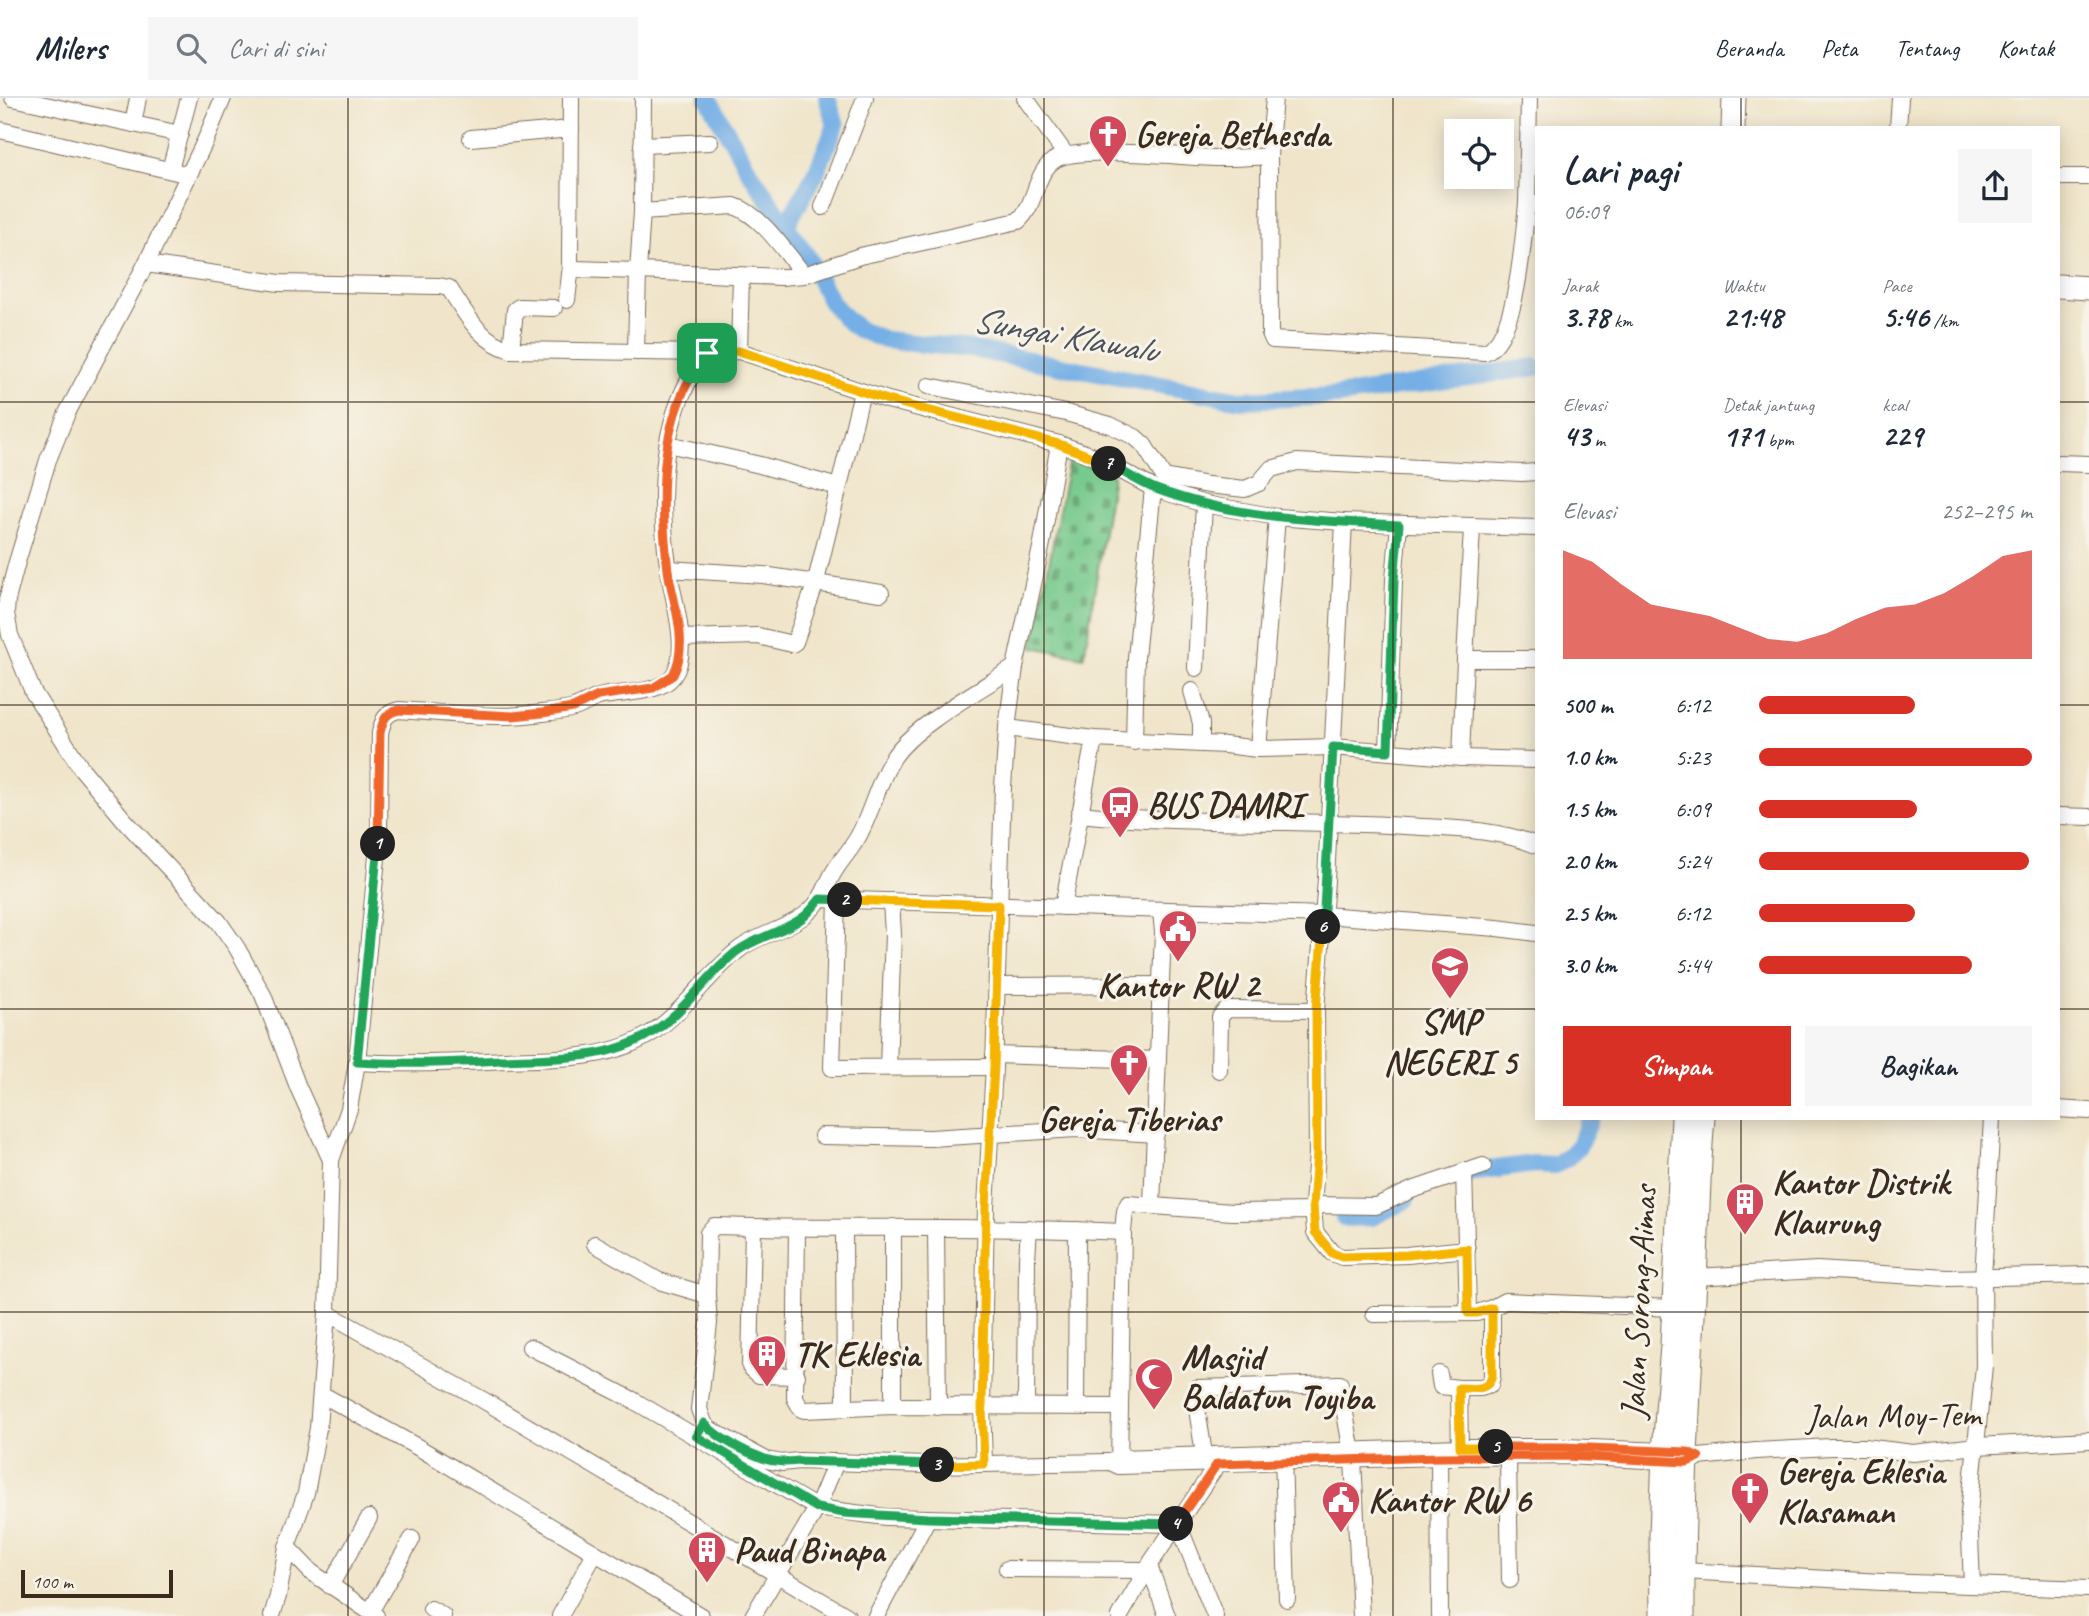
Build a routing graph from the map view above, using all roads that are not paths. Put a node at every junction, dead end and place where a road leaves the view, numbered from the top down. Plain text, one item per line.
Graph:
1 (17, 98) edge
2 (98, 98) edge
3 (138, 98) edge
4 (189, 98) edge
5 (223, 98) edge
6 (570, 98) edge
7 (643, 98) edge
8 (865, 98) edge
9 (1025, 98) edge
10 (1274, 98) edge
11 (1529, 98) edge
12 (1720, 98) edge
13 (1734, 98) edge
14 (1900, 98) edge
15 (56, 103) edge
16 (95, 116) junction
17 (133, 124) junction
18 (1719, 126) edge
19 (1733, 126) edge
20 (1898, 126) edge
21 (571, 129) junction
22 (0, 130) edge
23 (180, 134) junction
24 (471, 138) dead end
25 (710, 142) dead end
26 (642, 145) junction
27 (1066, 155) junction
28 (1269, 156) junction
29 (170, 170) junction
30 (189, 175) junction
31 (2060, 177) edge
32 (2089, 177) edge
33 (1532, 204) edge
34 (823, 207) dead end
35 (642, 212) junction
36 (146, 264) junction
37 (571, 266) junction
38 (638, 271) junction
39 (810, 273) junction
40 (741, 276) junction
41 (2060, 286) edge
42 (2089, 288) edge
43 (511, 350) junction
44 (739, 351) junction
45 (636, 352) junction
46 (707, 353) junction
47 (929, 386) dead end
48 (862, 393) junction
49 (668, 444) junction
50 (1059, 444) junction
51 (2060, 463) edge
52 (2089, 464) edge
53 (1535, 472) edge
54 (838, 487) junction
55 (1153, 488) junction
56 (1204, 503) junction
57 (1277, 517) junction
58 (1344, 522) junction
59 (1399, 525) junction
60 (1472, 528) junction
61 (1535, 528) edge
62 (668, 569) junction
63 (815, 585) junction
64 (881, 593) dead end
65 (681, 638) junction
66 (1465, 659) junction
67 (1535, 659) edge
68 (1015, 667) junction
69 (1196, 668) dead end
70 (1192, 691) dead end
71 (1007, 728) junction
72 (1094, 739) junction
73 (1134, 742) junction
74 (1201, 744) junction
75 (1333, 747) junction
76 (1258, 749) junction
77 (1388, 751) junction
78 (1461, 758) junction
79 (1535, 761) edge
80 (1079, 814) junction
81 (2060, 816) edge
82 (2089, 817) edge
83 (1329, 822) junction
84 (1535, 845) edge
85 (828, 899) junction
86 (891, 901) junction
87 (999, 905) junction
88 (1063, 907) junction
89 (1161, 910) junction
90 (1324, 915) junction
91 (1535, 933) edge
92 (1161, 985) junction
93 (998, 986) junction
94 (1316, 1010) junction
95 (1158, 1060) junction
96 (994, 1061) junction
97 (357, 1062) junction
98 (888, 1068) junction
99 (1219, 1070) dead end
100 (2060, 1109) edge
101 (2089, 1111) edge
102 (1683, 1120) edge
103 (1703, 1120) edge
104 (1992, 1120) edge
105 (991, 1135) junction
106 (1156, 1135) junction
107 (822, 1136) dead end
108 (331, 1160) junction
109 (1483, 1166) dead end
110 (1465, 1175) junction
111 (1152, 1205) junction
112 (1314, 1208) junction
113 (753, 1227) junction
114 (893, 1227) junction
115 (986, 1227) junction
116 (797, 1228) junction
117 (936, 1228) junction
118 (1029, 1228) junction
119 (844, 1229) junction
120 (1077, 1230) junction
121 (1123, 1232) junction
122 (595, 1244) dead end
123 (1467, 1249) junction
124 (2089, 1275) edge
125 (1695, 1277) junction
126 (1983, 1278) junction
127 (707, 1295) junction
128 (1492, 1308) junction
129 (1674, 1308) junction
130 (327, 1313) junction
131 (1468, 1313) junction
132 (1374, 1314) dead end
133 (530, 1347) dead end
134 (1439, 1374) dead end
135 (797, 1376) junction
136 (1459, 1388) junction
137 (321, 1394) junction
138 (893, 1406) junction
139 (982, 1406) junction
140 (1026, 1406) junction
141 (1076, 1406) junction
142 (845, 1407) junction
143 (938, 1407) junction
144 (1120, 1407) junction
145 (700, 1430) junction
146 (2089, 1440) edge
147 (1977, 1446) junction
148 (1439, 1452) junction
149 (1460, 1452) junction
150 (1352, 1455) junction
151 (1508, 1456) junction
152 (1283, 1457) junction
153 (1664, 1457) junction
154 (1691, 1457) junction
155 (1215, 1458) junction
156 (836, 1462) junction
157 (1116, 1462) junction
158 (984, 1464) junction
159 (817, 1508) junction
160 (369, 1518) dead end
161 (928, 1518) junction
162 (1176, 1524) junction
163 (1672, 1536) junction
164 (412, 1539) dead end
165 (287, 1547) junction
166 (600, 1556) junction
167 (1007, 1569) dead end
168 (1148, 1570) junction
169 (1683, 1571) junction
170 (777, 1574) junction
171 (1510, 1580) dead end
172 (1972, 1585) junction
173 (330, 1586) junction
174 (2089, 1589) edge
175 (1287, 1600) dead end
176 (373, 1614) edge
177 (693, 1614) edge
178 (272, 1616) edge
179 (560, 1616) edge
180 (753, 1616) edge
181 (848, 1616) edge
182 (876, 1616) edge
183 (1120, 1616) edge
184 (1167, 1616) edge
185 (1215, 1616) edge
186 (1361, 1616) edge
187 (1440, 1616) edge
188 (1662, 1616) edge
189 (1683, 1616) edge

1 - 15 street
2 - 16 street
3 - 17 street
4 - 23 street
5 - 30 street
6 - 21 street
7 - 26 street
8 - 34 street
9 - 27 street
10 - 28 street
11 - 33 street
12 - 18 highway
13 - 19 highway
14 - 20 street
15 - 16 street
16 - 17 street
17 - 23 street
21 - 24 street
21 - 37 street
22 - 29 street
23 - 29 street
25 - 26 street
26 - 35 street
27 - 28 street
27 - 39 street
28 - 33 street
29 - 30 street
30 - 36 street
31 - 32 street
35 - 38 street
35 - 39 street
36 - 43 street
36 - 108 street
37 - 38 street
37 - 43 street
38 - 40 street
38 - 45 street
39 - 40 street
40 - 44 street
41 - 42 highway
43 - 45 street
44 - 46 street
44 - 48 street
45 - 46 street
46 - 49 street
47 - 53 street
48 - 50 street
48 - 54 street
49 - 54 street
49 - 62 street
50 - 55 street
50 - 68 street
51 - 52 street
54 - 63 street
55 - 56 street
55 - 73 street
56 - 57 street
56 - 69 street
57 - 58 street
57 - 76 street
58 - 59 street
58 - 75 street
59 - 60 street
59 - 77 street
60 - 61 street
60 - 66 street
62 - 63 street
62 - 65 street
63 - 64 street
63 - 65 street
65 - 97 street
66 - 67 street
66 - 78 street
68 - 71 street
68 - 85 street
70 - 74 street
71 - 72 street
71 - 87 street
72 - 73 street
72 - 80 street
73 - 74 street
74 - 76 street
75 - 76 street
75 - 77 street
75 - 83 street
77 - 78 street
78 - 79 street
80 - 83 street
80 - 88 street
81 - 82 street
83 - 84 street
83 - 90 street
85 - 86 street
85 - 97 street
85 - 98 street
86 - 87 street
86 - 98 street
87 - 88 street
87 - 93 street
88 - 89 street
89 - 90 street
89 - 92 street
90 - 91 street
90 - 94 street
92 - 93 street
92 - 95 street
93 - 96 street
94 - 99 street
94 - 112 street
95 - 96 street
95 - 106 street
96 - 98 street
96 - 105 street
97 - 108 street
100 - 101 street
102 - 129 highway, Jalan Sorong-Aimas
103 - 125 highway, Jalan Sorong-Aimas
104 - 126 street
105 - 106 street
105 - 107 street
105 - 115 street
106 - 111 street
108 - 130 street
109 - 110 street
110 - 112 street
110 - 123 street
111 - 112 street
111 - 121 street
112 - 123 street
113 - 116 street
113 - 127 street
113 - 135 street
114 - 117 street
114 - 119 street
114 - 138 street
115 - 117 street
115 - 118 street
115 - 139 street
116 - 119 street
116 - 135 street
117 - 143 street
118 - 120 street
118 - 140 street
119 - 142 street
120 - 121 street
120 - 141 street
121 - 144 street
122 - 127 street
123 - 131 street
124 - 126 street
125 - 126 street
125 - 154 highway, Jalan Sorong-Aimas
126 - 147 street
127 - 145 street
128 - 129 street
128 - 131 street
128 - 136 street
129 - 153 highway, Jalan Sorong-Aimas
130 - 137 street
130 - 170 street
131 - 132 street
133 - 145 street
134 - 136 street
135 - 142 street
136 - 149 street
137 - 165 street
137 - 166 street
138 - 142 street
138 - 143 street
139 - 140 street
139 - 143 street
139 - 158 street
140 - 141 street
141 - 144 street
144 - 157 street
145 - 156 street
145 - 159 street
146 - 147 street, Jalan Moy-Tem
147 - 154 street, Jalan Moy-Tem
147 - 172 street
148 - 149 street
148 - 150 street
148 - 187 street
149 - 151 street
149 - 153 street
150 - 152 street
150 - 155 street
150 - 186 street
151 - 153 street
151 - 171 street
152 - 155 street
152 - 175 street
153 - 154 street, Jalan Moy-Tem
153 - 163 highway, Jalan Sorong-Aimas
154 - 163 highway, Jalan Sorong-Aimas
155 - 157 street
155 - 162 street
156 - 158 street
156 - 159 street
157 - 158 street
159 - 161 street
159 - 170 street
160 - 173 street
161 - 162 street
161 - 182 street
162 - 168 street
162 - 185 street
163 - 169 highway, Jalan Sorong-Aimas
163 - 188 highway, Jalan Sorong-Aimas
164 - 176 street
165 - 173 street
165 - 178 street
166 - 177 street
166 - 179 street
167 - 168 street
168 - 183 street
168 - 184 street
169 - 172 street
169 - 189 highway, Jalan Sorong-Aimas
170 - 180 street
170 - 181 street
172 - 174 street
173 - 176 street

